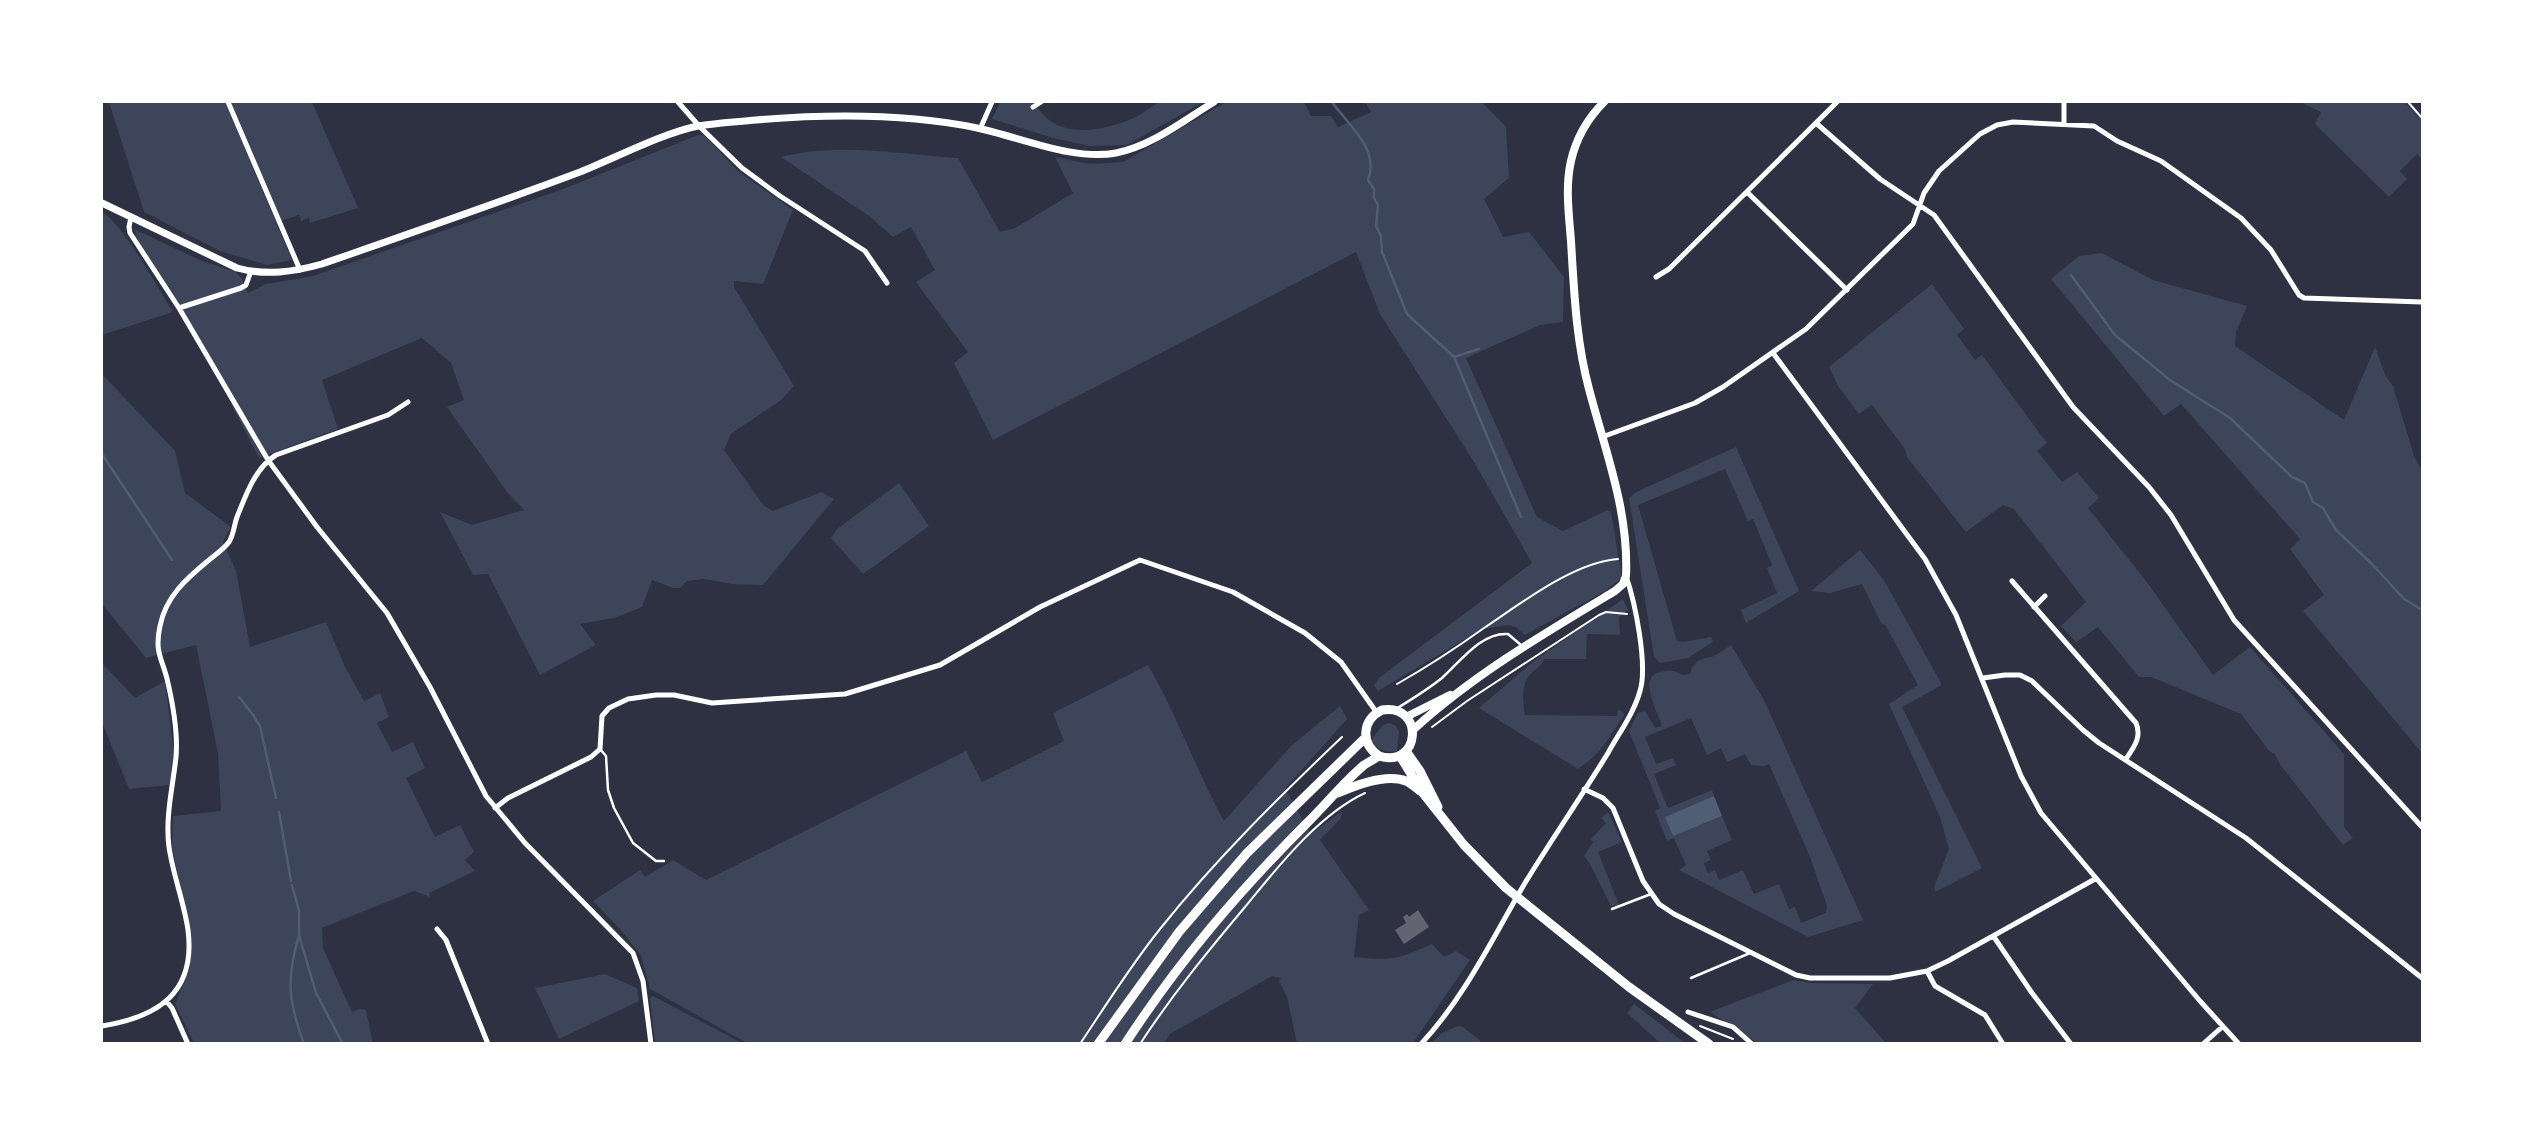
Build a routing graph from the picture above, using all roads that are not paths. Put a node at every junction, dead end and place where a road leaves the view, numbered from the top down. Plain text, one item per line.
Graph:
1 (228, 102) edge
2 (678, 102) edge
3 (992, 102) edge
4 (1041, 102) edge
5 (1214, 102) edge
6 (1604, 102) edge
7 (1838, 102) edge
8 (2064, 102) edge
9 (1033, 107) dead end
10 (1816, 123) junction
11 (2064, 124) junction
12 (699, 126) junction
13 (980, 129) junction
14 (1747, 192) junction
15 (102, 203) edge
16 (1919, 206) junction
17 (131, 217) junction
18 (300, 270) junction
19 (251, 271) junction
20 (1656, 277) dead end
21 (887, 283) dead end
22 (1847, 290) junction
23 (2423, 302) edge
24 (179, 308) junction
25 (1773, 353) junction
26 (408, 402) dead end
27 (1602, 437) junction
28 (268, 460) junction
29 (1626, 576) junction
30 (2011, 581) dead end
31 (2045, 596) dead end
32 (2034, 607) junction
33 (1523, 648) junction
34 (1983, 678) junction
35 (1462, 689) junction
36 (1394, 710) junction
37 (1377, 713) junction
38 (1406, 717) junction
39 (1413, 730) junction
40 (1365, 738) junction
41 (600, 749) junction
42 (1403, 753) junction
43 (1379, 756) junction
44 (2126, 759) junction
45 (1584, 789) junction
46 (1422, 792) junction
47 (1334, 796) junction
48 (495, 808) junction
49 (1447, 824) junction
50 (2423, 827) edge
51 (664, 861) dead end
52 (2095, 879) junction
53 (1651, 894) junction
54 (1518, 898) junction
55 (1612, 909) dead end
56 (437, 929) dead end
57 (1994, 937) junction
58 (1750, 953) junction
59 (1927, 971) junction
60 (1690, 978) dead end
61 (2423, 978) edge
62 (167, 1002) junction
63 (1688, 1012) dead end
64 (102, 1026) edge
65 (2222, 1027) junction
66 (1750, 1042) edge
67 (188, 1044) edge
68 (488, 1044) edge
69 (651, 1044) edge
70 (1098, 1044) edge
71 (1125, 1044) edge
72 (1422, 1044) edge
73 (1709, 1044) edge
74 (2003, 1044) edge
75 (2071, 1044) edge
76 (2203, 1044) edge
77 (2239, 1044) edge

1 - 18 street
2 - 12 street
3 - 13 street
4 - 9 street
5 - 13 street
6 - 27 main road
7 - 10 street
8 - 11 street
10 - 14 street
10 - 16 street
11 - 16 street
11 - 23 street
12 - 13 street
12 - 18 street
12 - 21 street
14 - 20 street
14 - 22 street
15 - 17 street
16 - 22 street
16 - 50 street
17 - 19 street
17 - 24 street
18 - 19 street
19 - 24 street
22 - 25 street
24 - 28 street
25 - 27 street
25 - 34 street
26 - 28 street
27 - 29 main road
28 - 48 street
28 - 62 street
29 - 33 main road
29 - 45 street
30 - 32 street
31 - 32 street
32 - 44 street
33 - 35 main road
33 - 36 lane
34 - 44 street
34 - 52 street
35 - 38 main road
35 - 39 main road
36 - 37 main road
36 - 38 main road
37 - 40 main road
37 - 41 street
38 - 39 main road
39 - 42 main road
40 - 43 main road
40 - 70 main road
41 - 48 street
41 - 51 lane
42 - 43 main road
42 - 46 main road
42 - 49 main road
43 - 47 main road
44 - 61 street
45 - 53 street
45 - 54 street
46 - 47 main road
46 - 49 main road
47 - 71 main road
48 - 69 street
49 - 54 main road
52 - 57 street
52 - 65 street
53 - 55 lane
53 - 58 street
54 - 72 street
54 - 73 main road
56 - 68 street
57 - 59 street
57 - 75 street
58 - 59 street
58 - 60 lane
59 - 74 street
62 - 64 street
62 - 67 street
63 - 66 street
65 - 76 street
65 - 77 street

